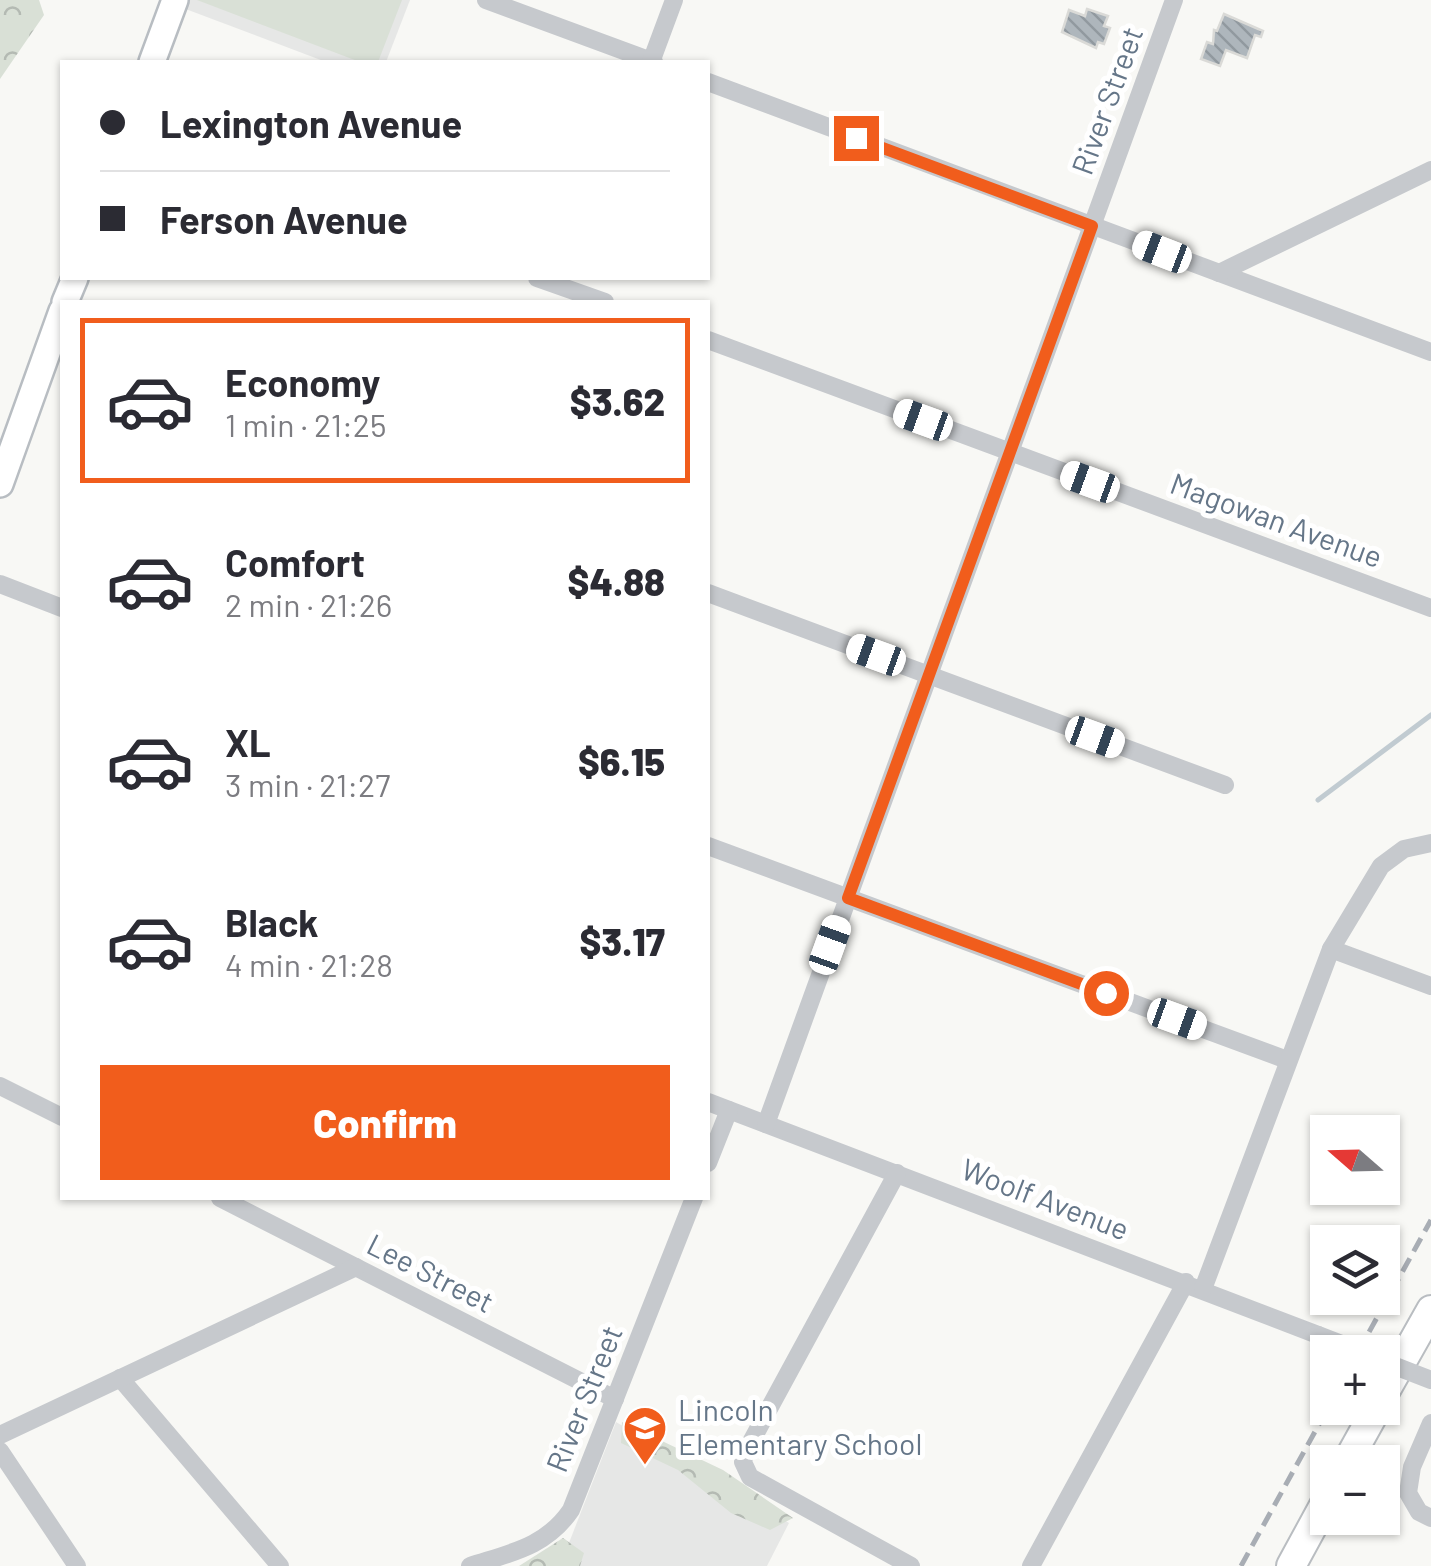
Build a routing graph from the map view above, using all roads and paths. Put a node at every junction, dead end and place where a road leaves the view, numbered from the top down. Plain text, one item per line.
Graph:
1 (175, 0) edge
2 (486, 0) edge
3 (674, 0) edge
4 (1169, 1) edge
5 (153, 60) edge
6 (647, 60) edge
7 (653, 60) edge
8 (710, 83) edge
9 (1431, 170) edge
10 (1092, 226) junction
11 (1220, 273) junction
12 (573, 284) edge
13 (601, 300) edge
14 (60, 325) edge
15 (710, 341) edge
16 (1431, 352) edge
17 (56, 353) edge
18 (1008, 452) junction
19 (0, 484) edge
20 (0, 584) edge
21 (710, 593) edge
22 (60, 607) edge
23 (1431, 608) edge
24 (928, 674) junction
25 (1224, 785) dead end
26 (1431, 843) edge
27 (710, 847) edge
28 (848, 898) junction
29 (1330, 949) junction
30 (1431, 986) edge
31 (1287, 1060) junction
32 (0, 1086) edge
33 (710, 1103) edge
34 (728, 1110) junction
35 (60, 1117) edge
36 (766, 1124) junction
37 (710, 1159) edge
38 (897, 1173) junction
39 (224, 1200) edge
40 (693, 1200) edge
41 (356, 1267) junction
42 (1195, 1286) junction
43 (1431, 1310) edge
44 (1318, 1335) edge
45 (1400, 1365) edge
46 (1400, 1368) edge
47 (120, 1378) junction
48 (1431, 1380) edge
49 (615, 1399) junction
50 (1431, 1423) edge
51 (0, 1435) edge
52 (0, 1451) edge
53 (1431, 1518) edge
54 (1310, 1531) edge
55 (77, 1566) edge
56 (280, 1566) edge
57 (470, 1566) edge
58 (910, 1566) edge
59 (1030, 1566) edge
60 (1291, 1566) edge

1 - 5 street
2 - 6 street
3 - 7 street
4 - 10 street, River Street
8 - 10 street
9 - 11 street
10 - 11 street
10 - 18 street, River Street
11 - 16 street
12 - 13 street
14 - 17 street
15 - 18 street, Magowan Avenue
17 - 19 street
18 - 23 street, Magowan Avenue
18 - 24 street, River Street
20 - 22 street
21 - 24 street
24 - 25 street
24 - 28 street, River Street
26 - 29 street
27 - 28 street
28 - 31 street
28 - 36 street, River Street
29 - 30 street
29 - 31 street
31 - 42 street
32 - 35 street
33 - 34 street, Woolf Avenue
34 - 36 street, Woolf Avenue
34 - 37 street
36 - 38 street, Woolf Avenue
38 - 42 street, Woolf Avenue
38 - 58 street
39 - 41 street, Lee Street
40 - 49 street, River Street
41 - 47 street
41 - 49 street, Lee Street
42 - 44 street, Woolf Avenue, bridge
42 - 59 street
43 - 45 main road
46 - 48 street, bridge
47 - 51 street
47 - 56 street
49 - 57 street, River Street
50 - 53 street
52 - 55 street
54 - 60 main road

